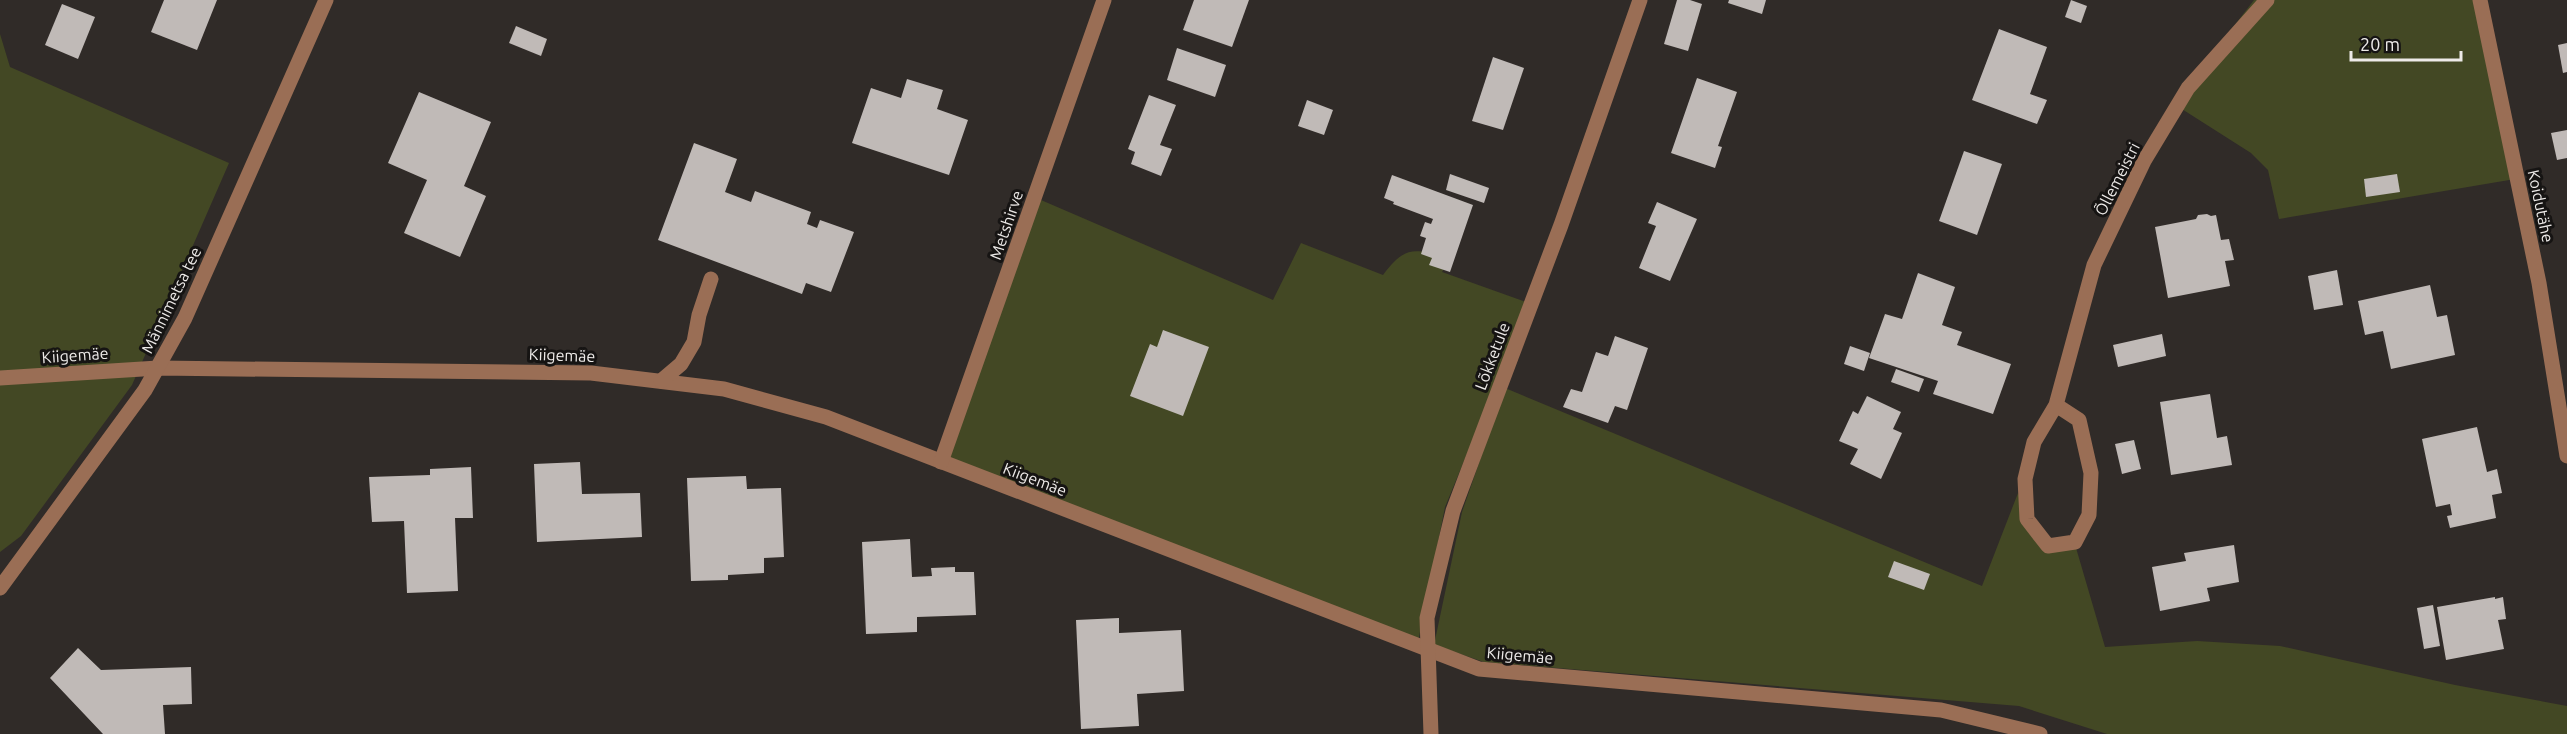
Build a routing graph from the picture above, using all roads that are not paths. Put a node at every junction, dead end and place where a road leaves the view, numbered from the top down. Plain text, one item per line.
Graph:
1 (326, 0) edge
2 (1104, 0) edge
3 (1640, 0) edge
4 (2267, 0) edge
5 (2480, 0) edge
6 (711, 279) dead end
7 (158, 368) junction
8 (0, 378) edge
9 (661, 381) junction
10 (2056, 405) junction
11 (2567, 456) edge
12 (941, 462) junction
13 (0, 588) edge
14 (1428, 650) junction
15 (1431, 734) edge
16 (2040, 734) edge

1 - 7 street, Männimetsa tee
2 - 12 street, Metshirve
3 - 14 street, Lõkketule
4 - 10 street, Õllemeistri
5 - 11 street, Koidutähe
6 - 9 street
7 - 8 street, Kiigemäe
7 - 9 street, Kiigemäe
7 - 13 street, Männimetsa tee
9 - 12 street, Kiigemäe
10 - 10 street, Õllemeistri
12 - 14 street, Kiigemäe
14 - 15 street, Lõkketule
14 - 16 street, Kiigemäe

